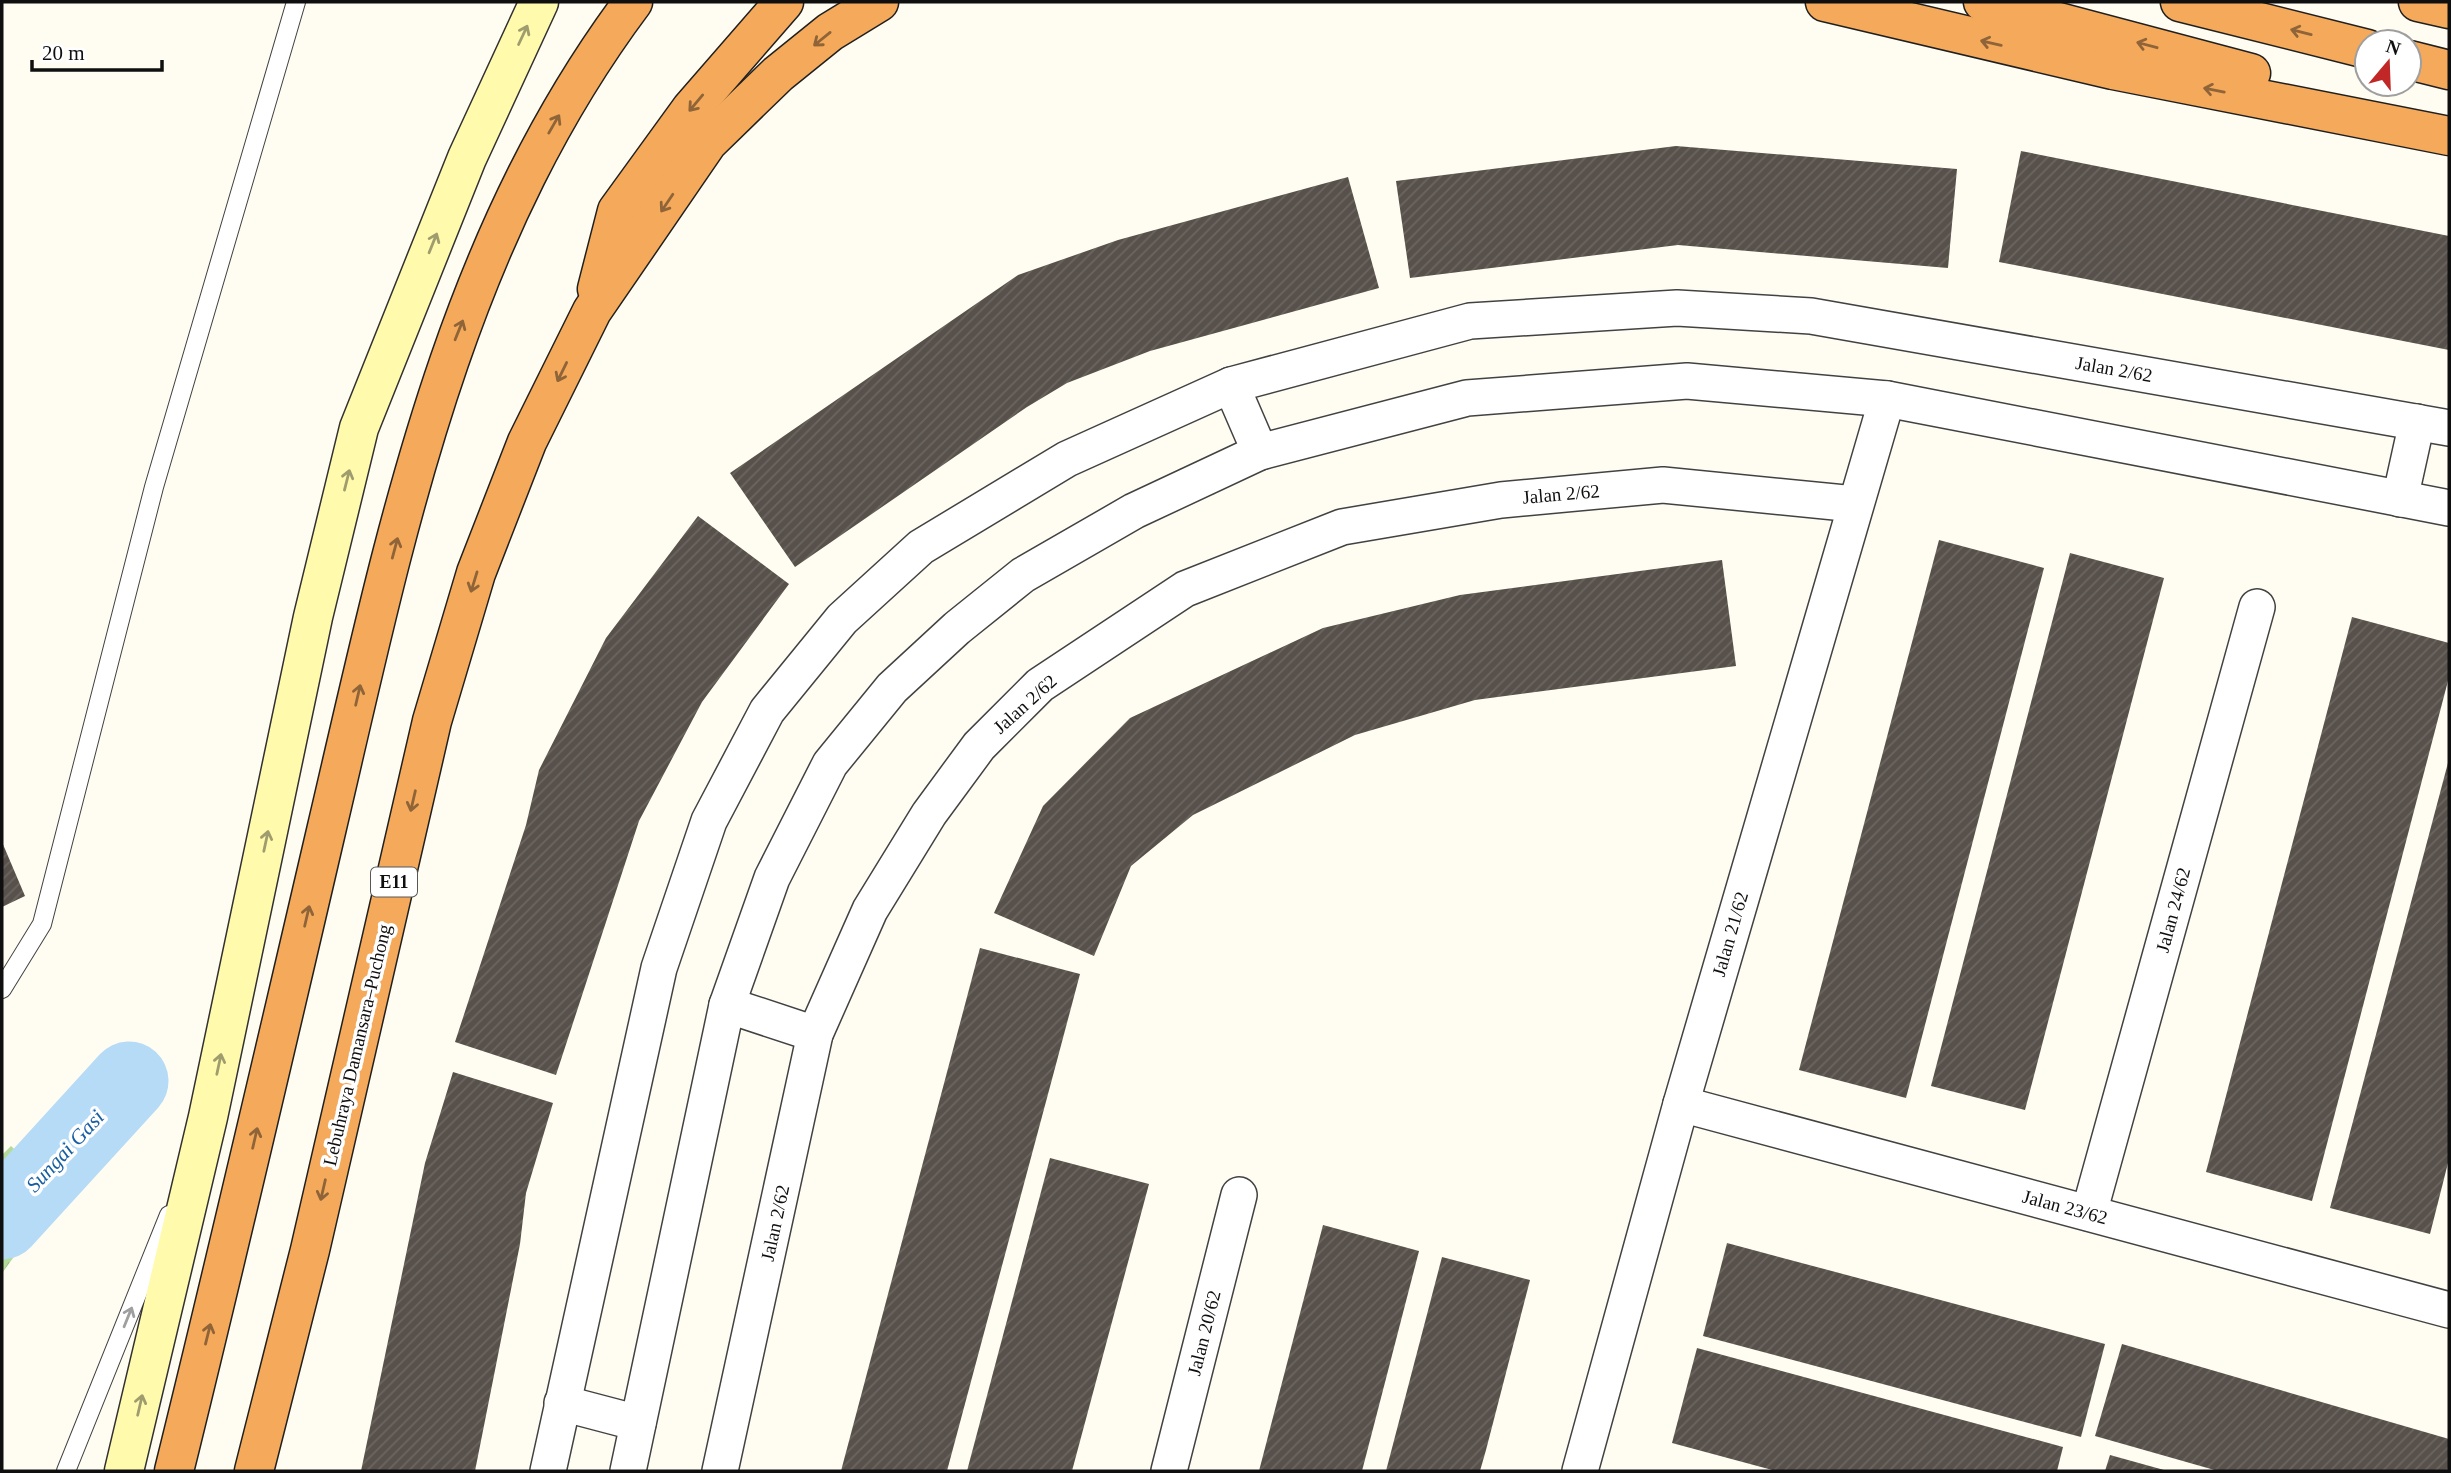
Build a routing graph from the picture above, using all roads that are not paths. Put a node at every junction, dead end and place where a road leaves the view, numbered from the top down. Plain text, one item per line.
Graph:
1 (296, 2) edge
2 (538, 2) edge
3 (633, 2) edge
4 (760, 2) edge
5 (785, 2) edge
6 (879, 2) edge
7 (1825, 2) edge
8 (1983, 2) edge
9 (2180, 2) edge
10 (2418, 2) edge
11 (2449, 9) edge
12 (2353, 45) edge
13 (741, 52) junction
14 (2423, 64) edge
15 (2449, 70) edge
16 (2449, 126) edge
17 (2449, 136) edge
18 (592, 311) junction
19 (1231, 385) junction
20 (1887, 400) junction
21 (2433, 425) edge
22 (1259, 452) junction
23 (2400, 499) junction
24 (1856, 504) junction
25 (2449, 508) edge
26 (2257, 607) dead end
27 (2, 989) edge
28 (727, 1005) junction
29 (815, 1034) junction
30 (1681, 1104) junction
31 (208, 1117) junction
32 (1239, 1195) dead end
33 (2089, 1213) junction
34 (2449, 1310) edge
35 (562, 1403) junction
36 (638, 1423) junction
37 (66, 1471) edge
38 (124, 1471) edge
39 (174, 1471) edge
40 (254, 1471) edge
41 (548, 1471) edge
42 (628, 1471) edge
43 (720, 1471) edge
44 (1169, 1471) edge
45 (1580, 1471) edge

1 - 27 lane
31 -> 2 main road
39 -> 3 highway
4 - 13 highway
5 - 13 highway
6 -> 18 highway
17 -> 7 highway
16 -> 8 highway
12 -> 9 highway
10 - 11 highway
13 -> 18 highway
14 - 15 highway
18 -> 40 highway, Lebuhraya Damansara–Puchong / E11
19 - 21 street, Jalan 2/62
19 - 22 street
19 - 35 street, Jalan 2/62
20 - 22 street
20 - 23 street
20 - 24 street, Jalan 21/62
21 - 23 street, Jalan 2/62
22 - 28 street
23 - 25 street
24 - 29 street, Jalan 2/62
24 - 30 street, Jalan 21/62
26 - 33 street, Jalan 24/62
28 - 29 street
28 - 36 street
29 - 43 street, Jalan 2/62
30 - 33 street, Jalan 23/62
30 - 45 street, Jalan 21/62
37 -> 31 lane
38 -> 31 main road
32 - 44 street, Jalan 20/62
33 - 34 street, Jalan 23/62
35 - 36 street
35 - 41 street, Jalan 2/62
36 - 42 street

